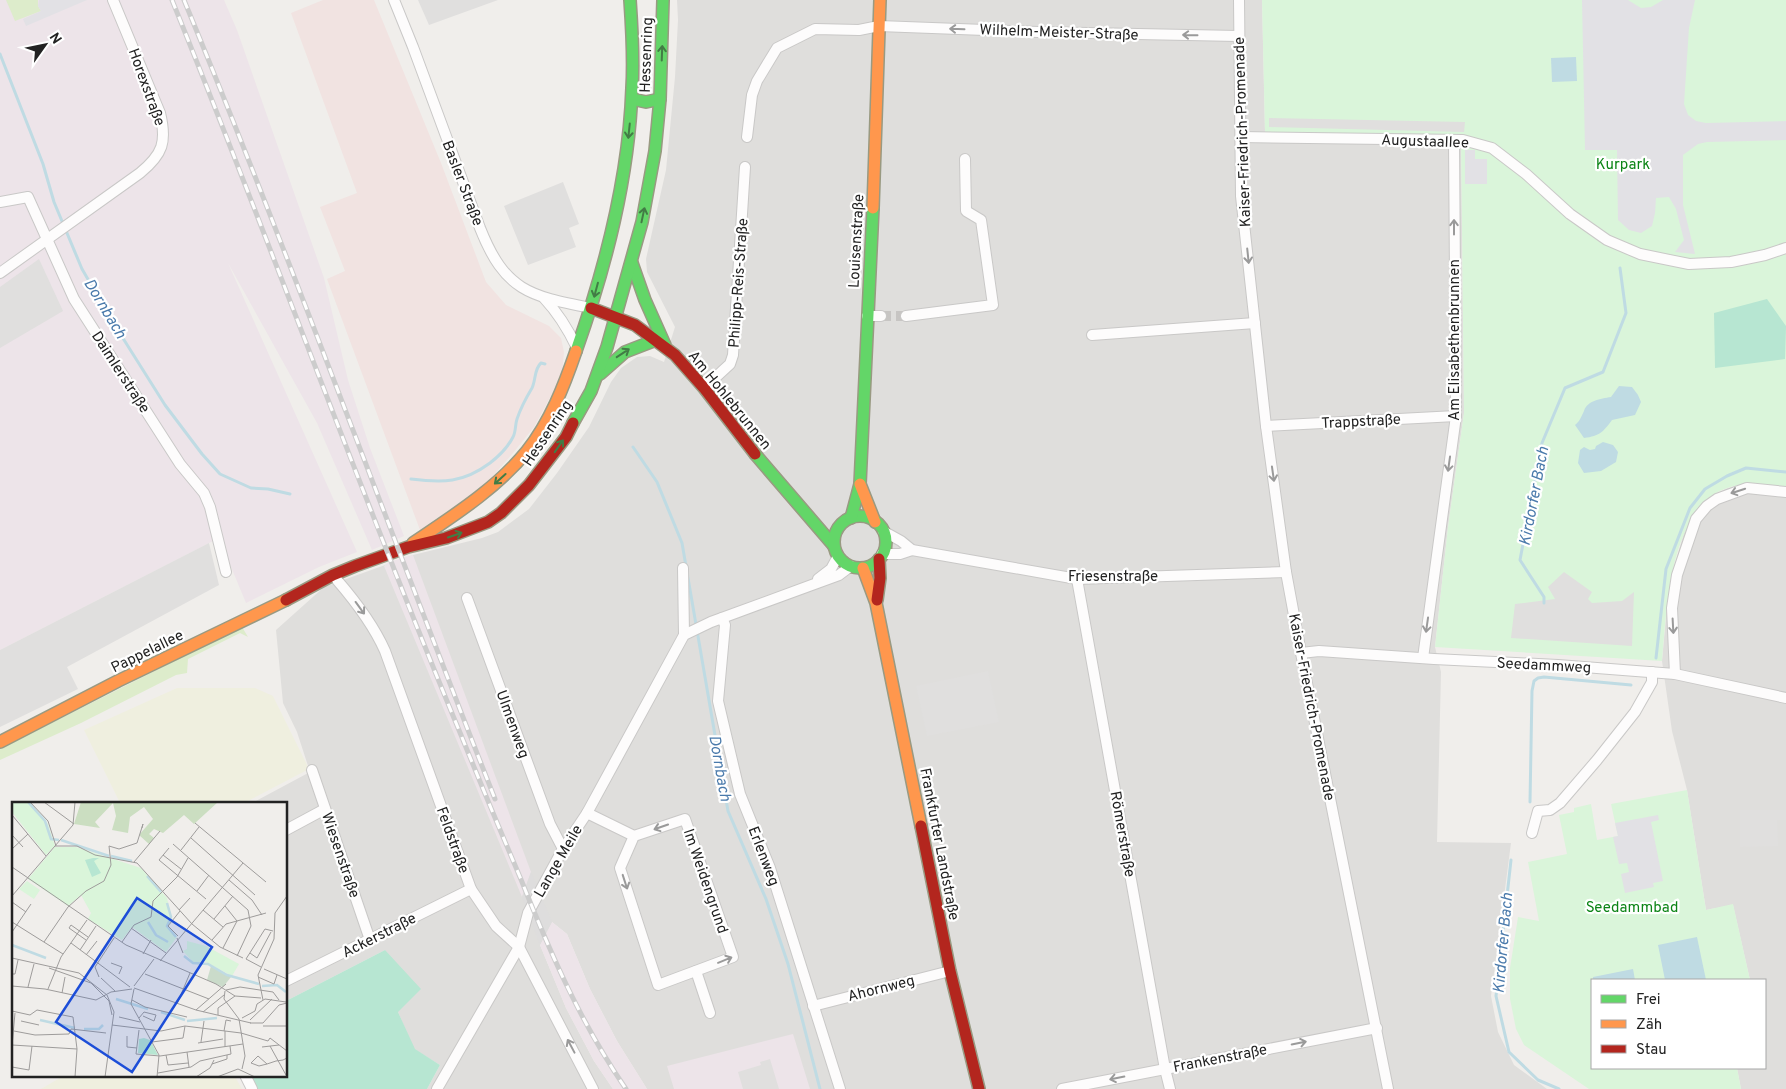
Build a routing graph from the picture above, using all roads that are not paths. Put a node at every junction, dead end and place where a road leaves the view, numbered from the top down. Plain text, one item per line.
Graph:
1 (113, 0) edge
2 (394, 0) edge
3 (630, 0) edge
4 (663, 0) edge
5 (880, 0) edge
6 (1239, 0) edge
7 (879, 26) junction
8 (1238, 36) junction
9 (632, 99) junction
10 (660, 99) junction
11 (746, 137) dead end
12 (1241, 138) junction
13 (1454, 141) junction
14 (965, 159) dead end
15 (745, 167) dead end
16 (0, 202) edge
17 (47, 240) junction
18 (1786, 248) edge
19 (632, 262) junction
20 (0, 273) edge
21 (543, 298) junction
22 (591, 308) junction
23 (867, 316) junction
24 (882, 316) tunnel mouth
25 (906, 316) tunnel mouth
26 (616, 317) junction
27 (1255, 322) junction
28 (1092, 335) dead end
29 (656, 340) junction
30 (577, 348) junction
31 (666, 348) junction
32 (596, 378) junction
33 (704, 388) junction
34 (1456, 416) junction
35 (1266, 426) junction
36 (860, 484) junction
37 (1786, 492) edge
38 (806, 514) junction
39 (851, 518) junction
40 (875, 522) junction
41 (837, 529) junction
42 (883, 532) junction
43 (408, 546) junction
44 (912, 550) junction
45 (836, 551) junction
46 (881, 557) junction
47 (367, 563) junction
48 (857, 567) junction
49 (684, 568) dead end
50 (226, 572) dead end
51 (1286, 572) junction
52 (1077, 579) junction
53 (337, 580) junction
54 (812, 585) junction
55 (308, 589) junction
56 (467, 598) dead end
57 (876, 603) junction
58 (722, 618) junction
59 (687, 634) junction
60 (1301, 653) junction
61 (1423, 658) junction
62 (1652, 672) junction
63 (1675, 674) junction
64 (1786, 698) edge
65 (0, 742) edge
66 (312, 770) dead end
67 (325, 809) junction
68 (587, 813) junction
69 (288, 829) edge
70 (1532, 833) dead end
71 (634, 836) junction
72 (564, 849) junction
73 (471, 888) junction
74 (370, 940) junction
75 (519, 947) junction
76 (696, 971) junction
77 (950, 971) junction
78 (288, 980) edge
79 (812, 1006) junction
80 (710, 1013) dead end
81 (1377, 1028) junction
82 (1165, 1069) junction
83 (246, 1076) edge
84 (252, 1089) edge
85 (437, 1089) edge
86 (593, 1089) edge
87 (840, 1089) edge
88 (979, 1089) edge
89 (1062, 1089) edge
90 (1170, 1089) edge
91 (1388, 1089) edge

1 - 17 street, Horexstraße
2 - 21 street, Basler Straße
3 - 9 street, Hessenring
10 -> 4 street, Hessenring
5 - 7 street, Louisenstraße
6 - 8 street, Kaiser-Friedrich-Promenade
8 -> 7 street, Wilhelm-Meister-Straße
7 - 11 street
7 - 23 street, Louisenstraße
8 - 12 street, Kaiser-Friedrich-Promenade
9 - 10 street
9 -> 22 street, Hessenring
19 -> 10 street, Hessenring
12 - 13 street, Augustaallee
12 -> 27 street, Kaiser-Friedrich-Promenade
13 - 18 street, Augustaallee
34 -> 13 street, Am Elisabethenbrunnen
14 - 25 street
15 - 33 street, Philipp-Reis-Straße
16 - 17 street, Daimlerstraße
17 - 20 street, Horexstraße
17 - 50 street, Daimlerstraße
19 - 26 street, Hessenring
19 - 31 street
21 - 22 street, Basler Straße
21 - 30 street
22 - 26 street, Am Hohlebrunnen
22 - 30 street, Hessenring
23 - 24 street
23 - 36 street, Louisenstraße
26 - 29 street, Am Hohlebrunnen
26 - 32 street, Hessenring
27 - 28 street
27 - 35 street, Kaiser-Friedrich-Promenade
29 - 31 street, Am Hohlebrunnen
32 -> 29 street
30 -> 43 street, Hessenring
31 - 33 street, Am Hohlebrunnen
43 -> 32 street, Hessenring
33 - 38 street, Am Hohlebrunnen
34 - 35 street, Trappstraße
34 -> 61 street, Am Elisabethenbrunnen
35 -> 51 street, Kaiser-Friedrich-Promenade
36 - 39 street, Louisenstraße
36 - 40 street, Louisenstraße
37 -> 63 street
38 - 41 street, Am Hohlebrunnen
38 - 45 street, Am Hohlebrunnen
39 - 40 street
39 - 41 street
40 - 42 street
41 - 45 street
42 - 44 street, Friesenstraße
42 - 46 street
43 - 47 street, Pappelallee
44 - 46 street, Friesenstraße
44 - 52 street, Friesenstraße
45 - 48 street
45 - 54 street
46 - 48 street
46 - 57 street, Frankfurter Landstraße
47 - 53 street, Pappelallee
47 - 55 street, Pappelallee
48 - 54 street
48 - 57 street, Frankfurter Landstraße
49 - 59 street, Lange Meile
51 - 52 street, Friesenstraße
51 - 60 street, Kaiser-Friedrich-Promenade
52 - 82 street, Römerstraße
53 - 55 street, Pappelallee
53 -> 73 street, Feldstraße
54 - 58 street
55 - 65 street, Pappelallee
56 - 72 street, Ulmenweg
57 - 77 street, Frankfurter Landstraße
58 - 59 street
58 - 79 street, Erlenweg
59 - 68 street, Lange Meile
60 - 61 street, Seedammweg
60 - 81 street, Kaiser-Friedrich-Promenade
61 - 62 street, Seedammweg
62 - 63 street, Seedammweg
62 - 70 street
63 - 64 street, Seedammweg
66 - 67 street, Wiesenstraße
67 - 69 street
67 - 74 street, Wiesenstraße
68 - 71 street
68 - 72 street, Lange Meile
71 -> 76 street, Im Weidengrund
76 -> 71 street, Im Weidengrund
72 - 75 street, Lange Meile
73 - 74 street, Ackerstraße
73 - 75 street, Feldstraße
74 - 78 street, Ackerstraße
75 - 85 street, Lange Meile
86 -> 75 street, Feldstraße
76 - 80 street
77 - 79 street, Ahornweg
77 - 88 street, Frankfurter Landstraße
79 - 87 street, Erlenweg
82 -> 81 street, Frankenstraße
81 - 91 street, Kaiser-Friedrich-Promenade
82 -> 89 street, Frankenstraße
82 - 90 street, Römerstraße
83 - 84 street

